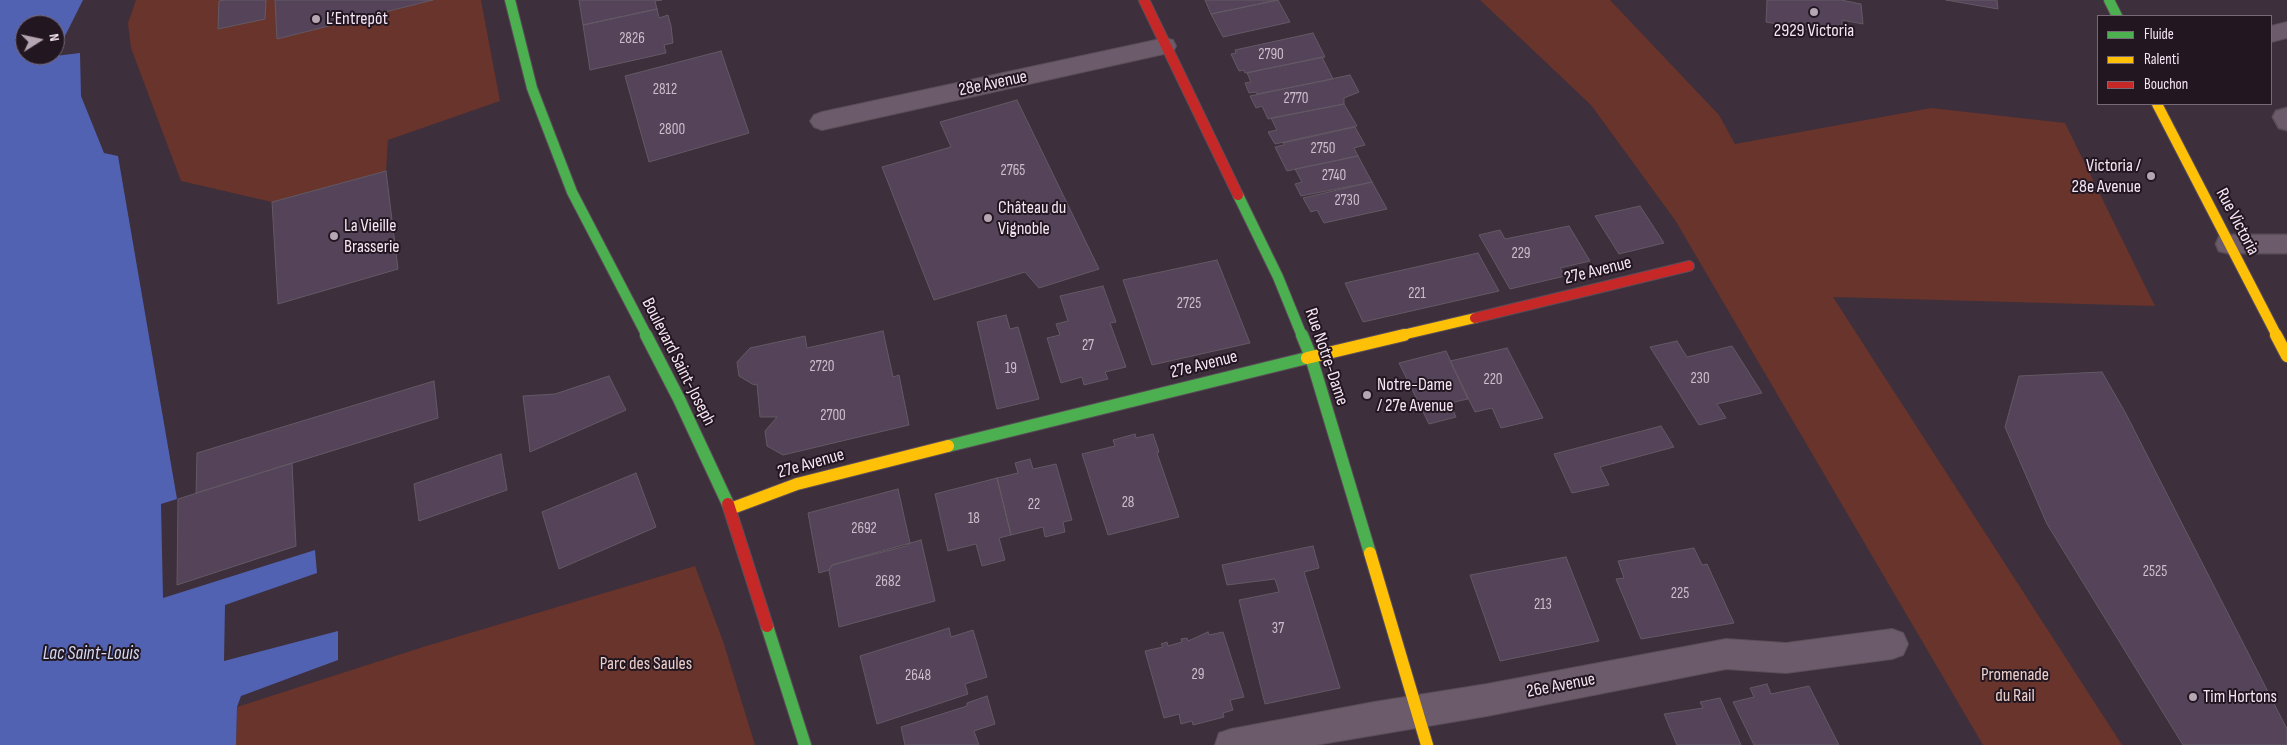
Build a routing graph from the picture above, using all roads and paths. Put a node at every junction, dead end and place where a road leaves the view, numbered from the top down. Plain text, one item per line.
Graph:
1 (510, 0) edge
2 (1144, 0) edge
3 (2109, 0) edge
4 (2116, 15) edge
5 (2287, 30) edge
6 (2272, 34) edge
7 (1165, 46) junction
8 (2158, 105) edge
9 (2287, 116) edge
10 (822, 121) dead end
11 (2287, 122) edge
12 (2228, 244) junction
13 (2287, 244) edge
14 (1690, 266) dead end
15 (2287, 356) edge
16 (1311, 358) junction
17 (730, 509) junction
18 (1892, 644) dead end
19 (1416, 711) junction
20 (805, 745) edge
21 (1231, 745) edge
22 (1427, 745) edge

1 - 17 street, Boulevard Saint-Joseph
2 - 7 street, Rue Notre-Dame
3 - 4 street
5 - 6 street
7 - 10 street, 28e Avenue
7 - 16 street, Rue Notre-Dame
8 - 12 street, Rue Victoria
9 - 11 lane
12 - 13 lane
12 - 15 street, Rue Victoria
14 - 16 street, 27e Avenue
16 - 17 street, 27e Avenue
16 - 19 street, Rue Notre-Dame
17 - 20 street, Boulevard Saint-Joseph
18 - 19 street, 26e Avenue
19 - 21 street, 26e Avenue
19 - 22 street, Rue Notre-Dame

